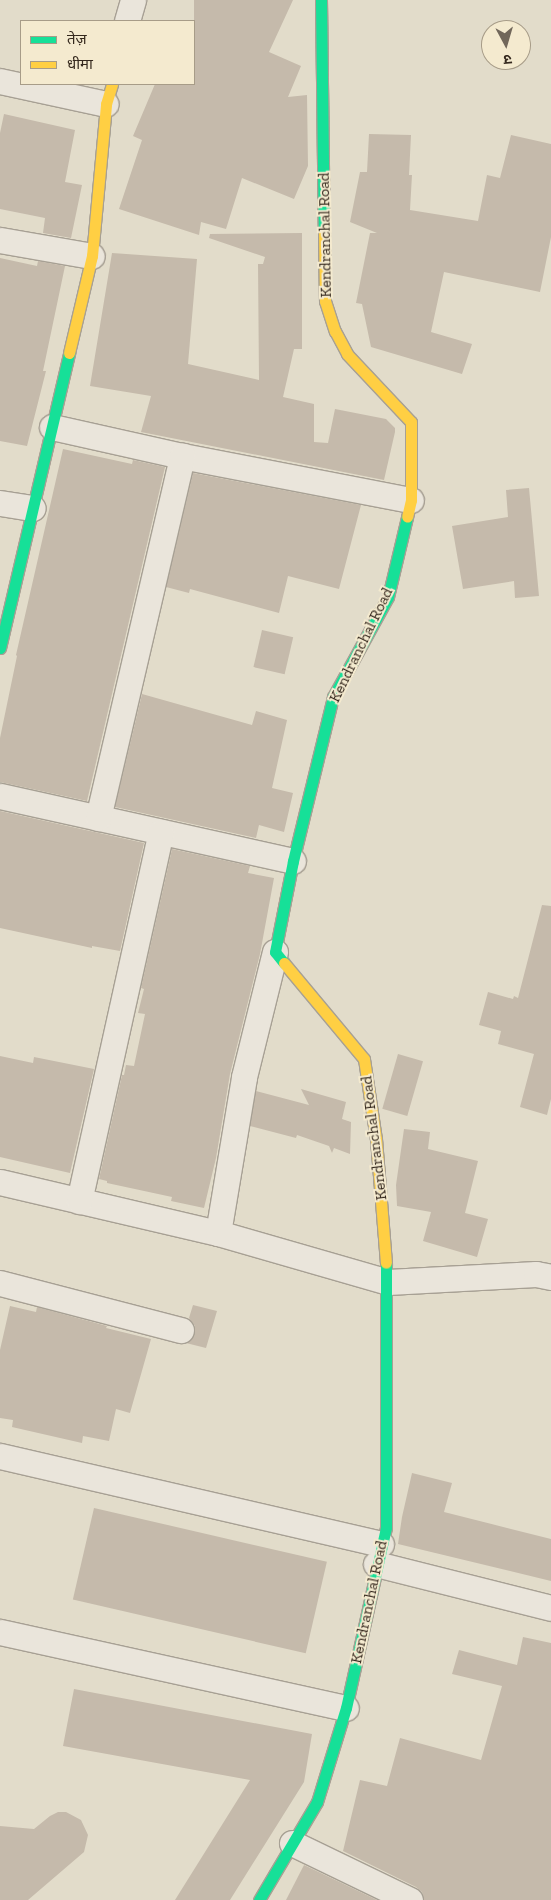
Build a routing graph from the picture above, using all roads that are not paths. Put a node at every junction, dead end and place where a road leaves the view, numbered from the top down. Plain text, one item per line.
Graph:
1 (132, 0) edge
2 (321, 0) edge
3 (127, 20) edge
4 (0, 81) edge
5 (20, 83) edge
6 (34, 85) edge
7 (109, 94) edge
8 (0, 240) edge
9 (92, 256) junction
10 (52, 427) junction
11 (182, 456) junction
12 (411, 500) junction
13 (0, 503) edge
14 (33, 508) junction
15 (5, 607) edge
16 (0, 648) edge
17 (0, 796) edge
18 (98, 818) junction
19 (161, 832) junction
20 (293, 861) junction
21 (275, 952) junction
22 (0, 1182) edge
23 (79, 1201) junction
24 (218, 1233) junction
25 (551, 1277) edge
26 (388, 1282) junction
27 (0, 1283) edge
28 (181, 1330) dead end
29 (0, 1456) edge
30 (379, 1554) junction
31 (551, 1608) edge
32 (0, 1632) edge
33 (346, 1708) junction
34 (292, 1843) junction
35 (259, 1900) edge
36 (410, 1900) edge

1 - 3 street
2 - 12 street, Kendranchal Road
4 - 5 street
6 - 7 street
7 - 9 street
8 - 9 street
9 - 10 street
10 - 11 street
10 - 14 street
11 - 12 street
11 - 18 street
12 - 20 street, Kendranchal Road
13 - 14 street
14 - 15 street
15 - 16 street
17 - 18 street
18 - 19 street
19 - 20 street
19 - 23 street
20 - 21 street, Kendranchal Road
21 - 24 street
21 - 26 street, Kendranchal Road
22 - 23 street
23 - 24 street
24 - 26 street
25 - 26 street
26 - 30 street, Kendranchal Road
27 - 28 street
29 - 30 street
30 - 31 street
30 - 33 street, Kendranchal Road
32 - 33 street
33 - 34 street, Kendranchal Road
34 - 35 street, Kendranchal Road
34 - 36 street

